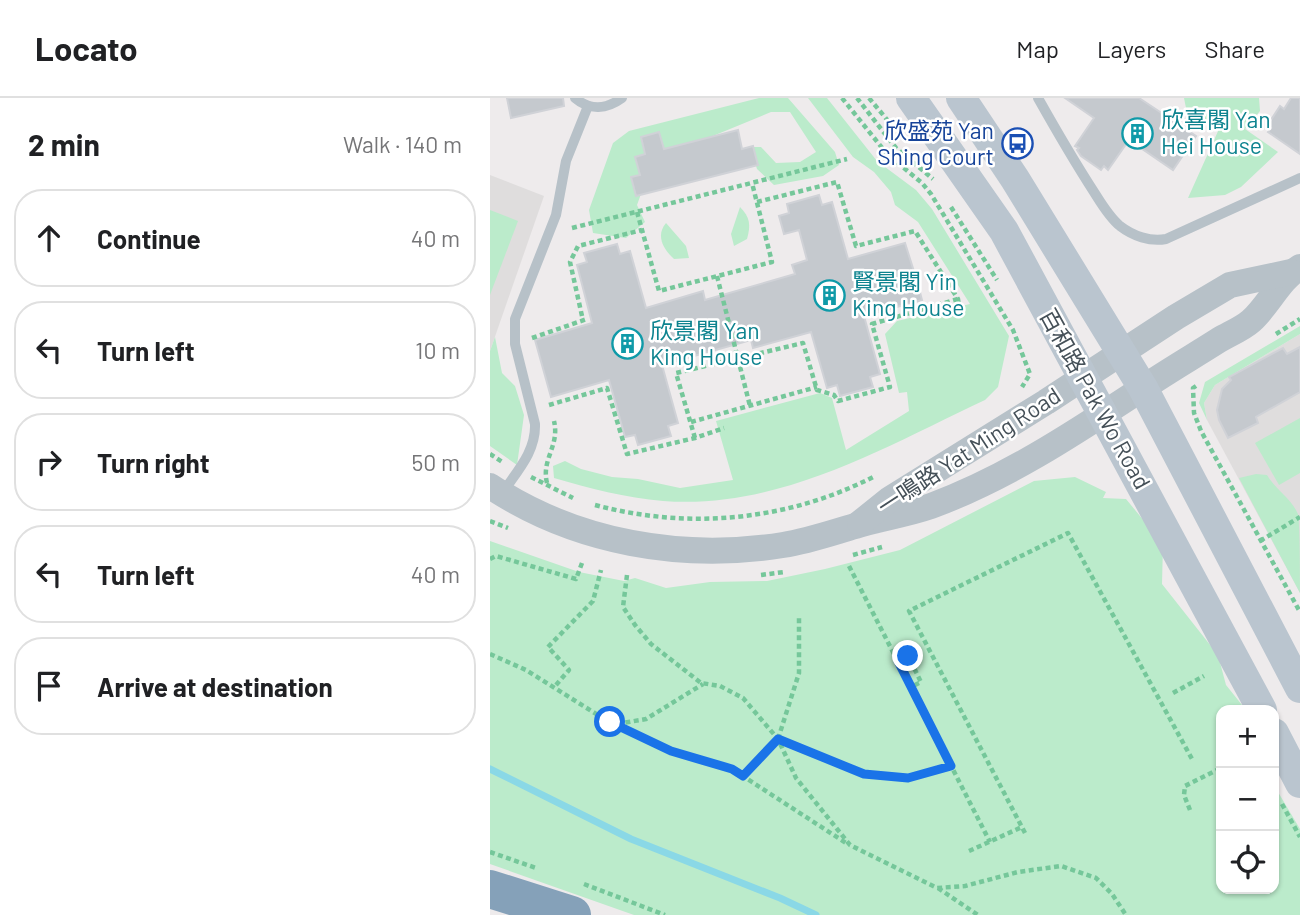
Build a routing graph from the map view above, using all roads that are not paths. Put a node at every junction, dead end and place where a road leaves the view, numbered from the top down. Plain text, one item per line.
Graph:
1 (575, 98) edge
2 (622, 98) edge
3 (911, 98) edge
4 (961, 98) edge
5 (1038, 98) edge
6 (588, 106) junction
7 (1300, 178) edge
8 (1295, 269) edge
9 (1121, 353) junction
10 (1082, 378) junction
11 (1143, 388) junction
12 (1103, 416) junction
13 (496, 490) edge
14 (858, 525) junction
15 (1300, 688) edge
16 (1259, 705) edge
17 (1279, 751) edge
18 (1290, 790) edge
19 (490, 888) edge
20 (572, 915) edge

1 - 6 lane
2 - 6 lane
3 - 10 main road, 百和路 Pak Wo Road
4 - 9 main road, 百和路 Pak Wo Road
5 - 7 lane
6 - 13 lane
8 - 9 street, 一鳴路 Yat Ming Road
8 - 11 street, 一鳴路 Yat Ming Road
9 - 10 street, 一鳴路 Yat Ming Road
9 - 11 main road, 百和路 Pak Wo Road
10 - 12 main road, 百和路 Pak Wo Road
10 - 14 street, 一鳴路 Yat Ming Road
11 - 12 street, 一鳴路 Yat Ming Road
11 - 15 main road, 百和路 Pak Wo Road
12 - 14 street, 一鳴路 Yat Ming Road
12 - 16 main road, 百和路 Pak Wo Road
13 - 14 street, 一鳴路 Yat Ming Road
17 - 18 main road
19 - 20 highway

